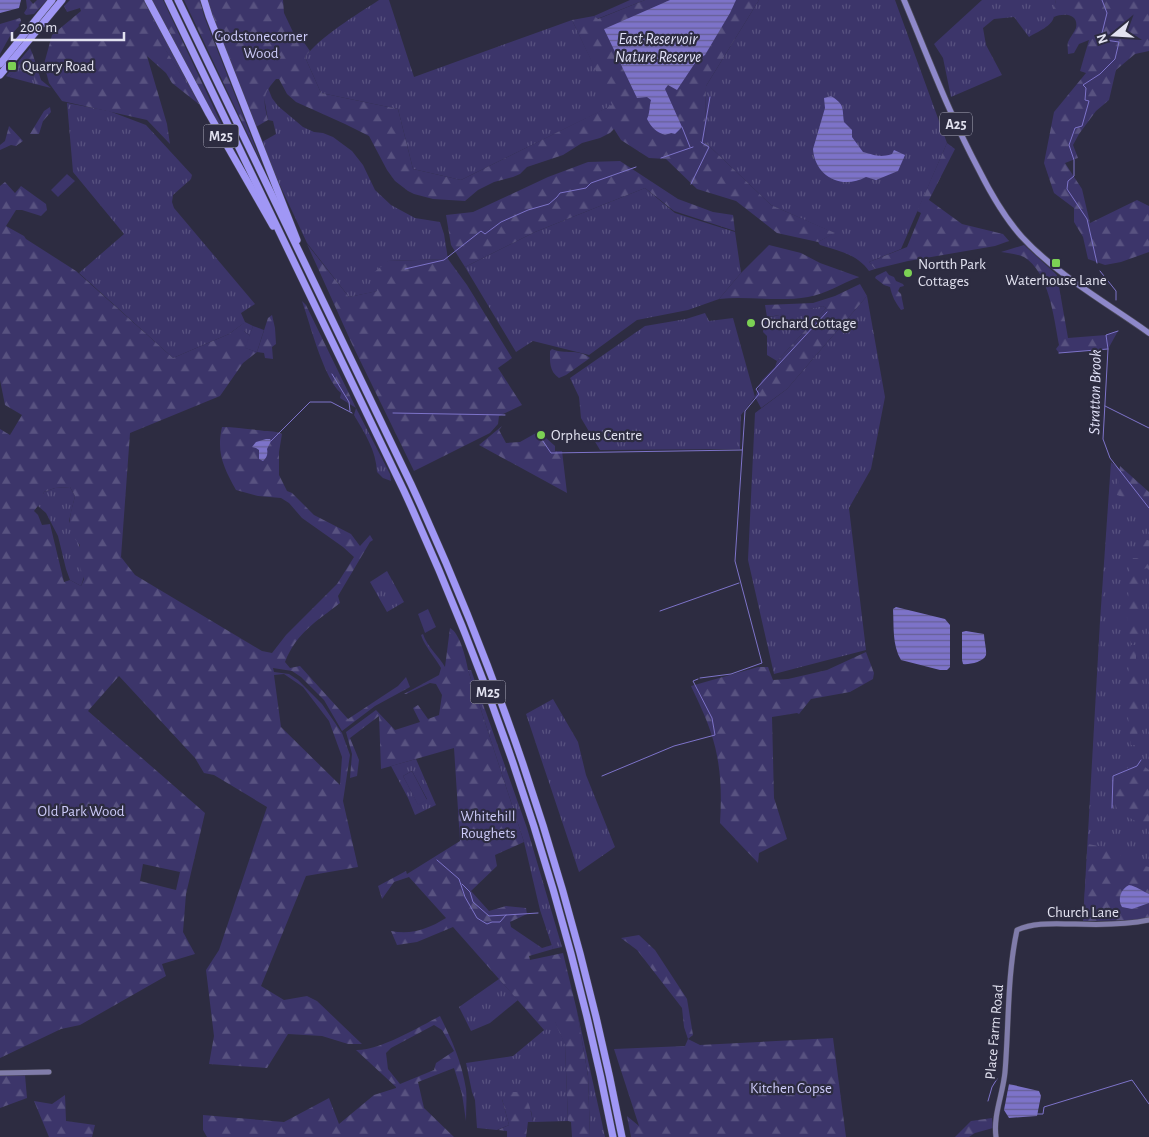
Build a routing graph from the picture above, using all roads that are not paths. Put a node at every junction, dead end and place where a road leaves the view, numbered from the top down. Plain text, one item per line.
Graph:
1 (52, 0) edge
2 (62, 0) edge
3 (148, 0) edge
4 (168, 0) edge
5 (178, 0) edge
6 (204, 0) edge
7 (904, 0) edge
8 (0, 64) edge
9 (0, 75) edge
10 (298, 270) junction
11 (312, 280) junction
12 (1149, 333) edge
13 (1149, 920) edge
14 (1017, 930) joint
15 (49, 1072) dead end
16 (0, 1073) edge
17 (613, 1137) edge
18 (622, 1137) edge
19 (996, 1137) edge

1 - 8 highway
2 - 9 highway
3 - 10 highway, M25
4 - 10 highway, M25
5 - 11 highway, M25
6 - 11 highway, M25
7 - 12 main road, A25
10 - 17 highway, M25
11 - 18 highway, M25
13 - 14 street, Church Lane
14 - 19 street, Place Farm Road
15 - 16 street

